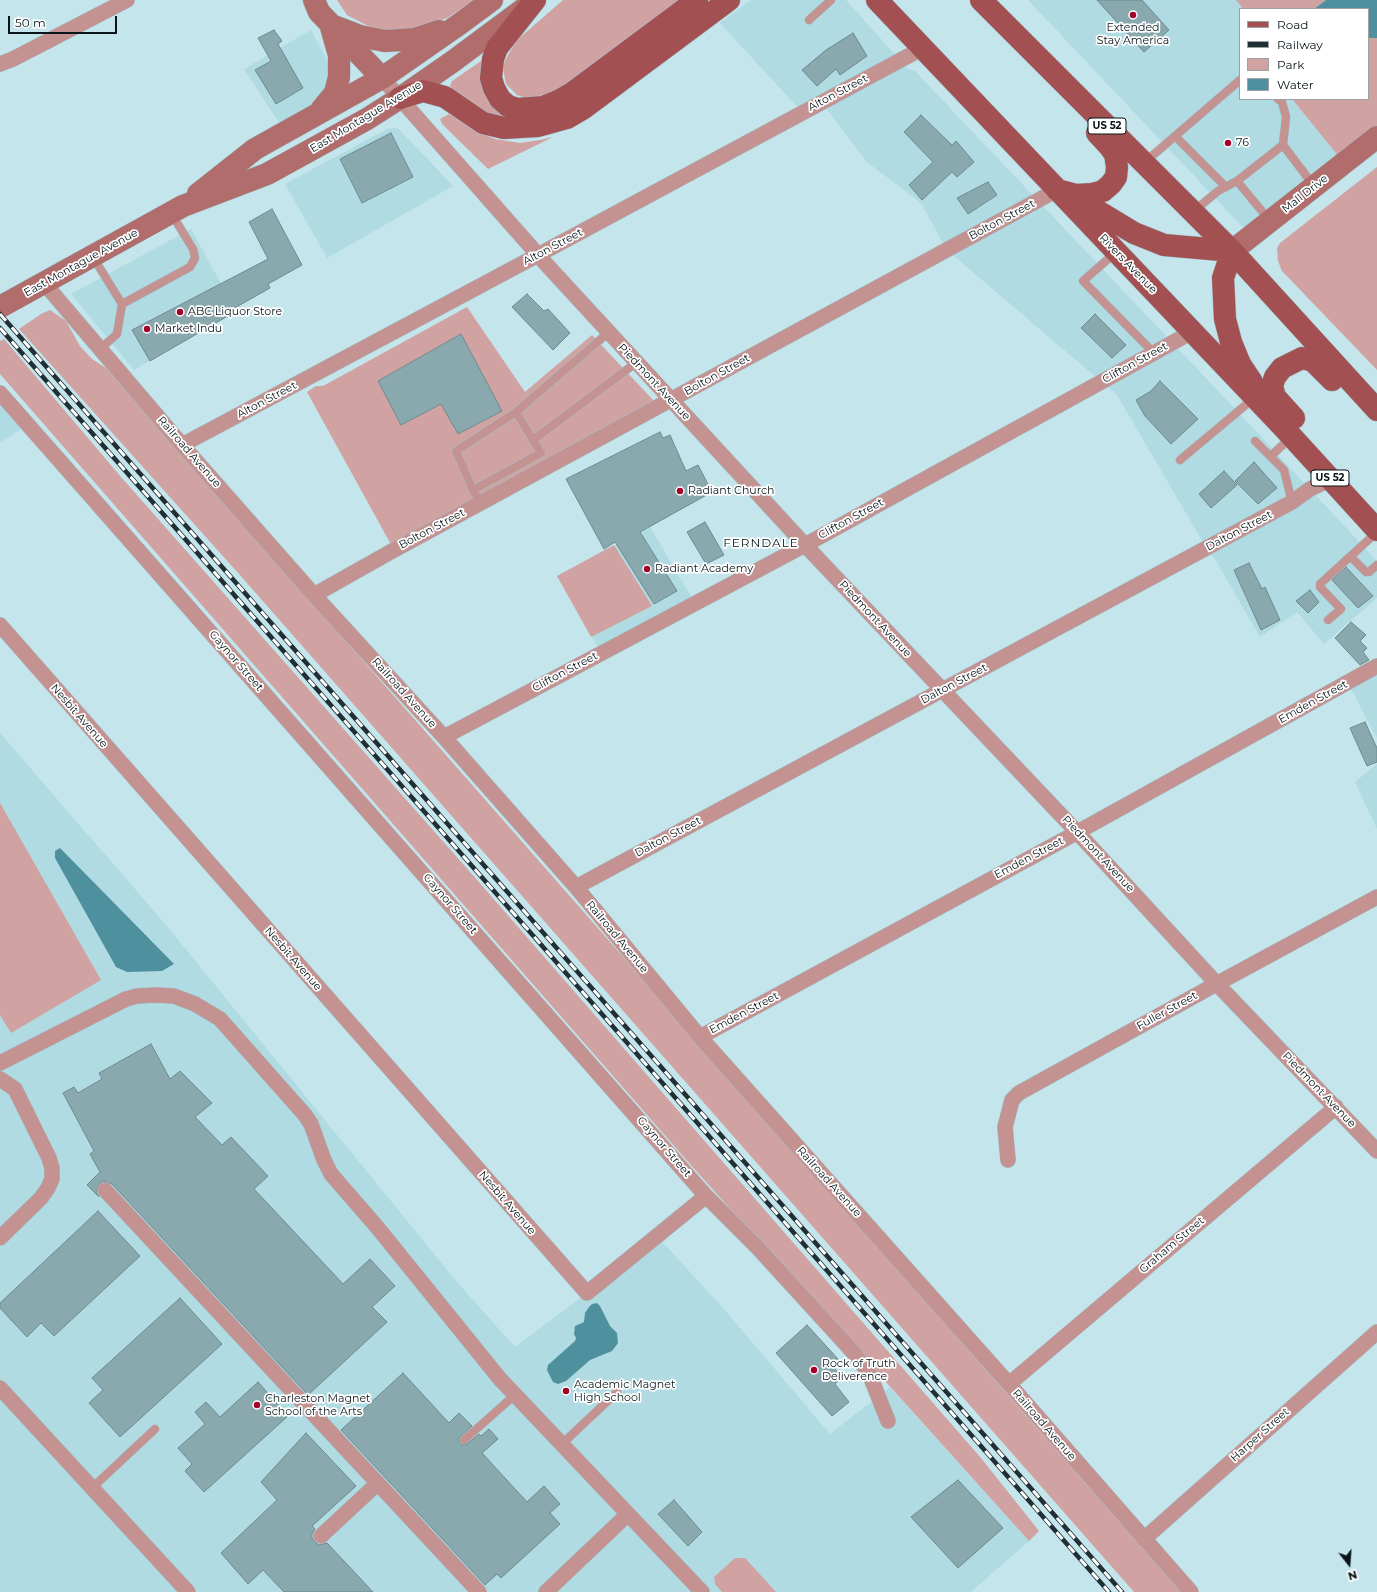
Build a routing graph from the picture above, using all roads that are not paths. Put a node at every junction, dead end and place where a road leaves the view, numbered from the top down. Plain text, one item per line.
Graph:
1 (127, 0) edge
2 (314, 0) edge
3 (492, 0) edge
4 (534, 0) edge
5 (697, 0) edge
6 (729, 0) edge
7 (831, 0) edge
8 (877, 0) edge
9 (898, 0) edge
10 (964, 0) edge
11 (985, 4) edge
12 (809, 20) dead end
13 (461, 23) junction
14 (331, 25) junction
15 (923, 48) junction
16 (1043, 63) junction
17 (0, 64) edge
18 (382, 78) junction
19 (1239, 81) edge
20 (400, 98) junction
21 (1279, 100) edge
22 (320, 113) junction
23 (1175, 136) junction
24 (1377, 137) edge
25 (1283, 145) junction
26 (1144, 163) junction
27 (1237, 181) junction
28 (1314, 186) junction
29 (1226, 187) junction
30 (1057, 190) junction
31 (177, 210) junction
32 (1193, 212) junction
33 (1270, 221) junction
34 (1232, 251) junction
35 (1116, 252) junction
36 (538, 255) junction
37 (93, 256) junction
38 (44, 283) junction
39 (122, 304) junction
40 (0, 307) edge
41 (609, 332) junction
42 (1192, 332) junction
43 (100, 349) junction
44 (1154, 352) junction
45 (637, 362) junction
46 (0, 392) edge
47 (1255, 397) junction
48 (671, 400) junction
49 (1377, 410) edge
50 (516, 412) junction
51 (1377, 417) edge
52 (1287, 431) junction
53 (532, 440) junction
54 (1255, 441) dead end
55 (182, 445) junction
56 (1271, 456) junction
57 (1180, 460) dead end
58 (1331, 479) junction
59 (473, 490) junction
60 (1292, 502) junction
61 (481, 504) junction
62 (1377, 531) edge
63 (805, 545) junction
64 (1351, 557) junction
65 (1377, 564) edge
66 (314, 595) junction
67 (1328, 620) dead end
68 (0, 626) edge
69 (1377, 666) edge
70 (942, 690) junction
71 (444, 737) junction
72 (1077, 832) junction
73 (576, 887) junction
74 (1377, 897) edge
75 (1217, 984) junction
76 (700, 1037) junction
77 (0, 1063) edge
78 (0, 1079) edge
79 (1336, 1107) junction
80 (1377, 1151) edge
81 (1008, 1160) dead end
82 (104, 1190) dead end
83 (706, 1196) junction
84 (0, 1238) edge
85 (1377, 1332) edge
86 (1009, 1384) junction
87 (0, 1388) edge
88 (617, 1392) dead end
89 (516, 1394) junction
90 (888, 1421) dead end
91 (156, 1429) dead end
92 (464, 1440) dead end
93 (562, 1444) junction
94 (378, 1484) junction
95 (92, 1488) junction
96 (628, 1514) junction
97 (321, 1536) dead end
98 (1144, 1539) junction
99 (188, 1592) edge
100 (479, 1592) edge
101 (546, 1592) edge
102 (702, 1592) edge
103 (1191, 1592) edge

1 - 17 street
2 - 14 main road
3 - 13 main road, East Montague Avenue
4 - 5 main road
4 - 20 main road, East Montague Avenue
6 - 20 main road
7 - 12 lane
8 - 15 main road, Rivers Avenue / US 52
9 - 15 main road
10 - 11 main road
11 - 16 main road, US 52
13 - 14 main road
13 - 18 main road, East Montague Avenue
14 - 18 main road
14 - 22 main road
15 - 30 main road, Rivers Avenue / US 52
15 - 36 street, Alton Street
16 - 26 main road, US 52
16 - 30 main road
18 - 20 street, Piedmont Avenue
18 - 22 main road, East Montague Avenue
19 - 23 lane
20 - 31 main road, East Montague Avenue
20 - 36 street, Piedmont Avenue
21 - 25 lane
22 - 31 main road, East Montague Avenue
23 - 26 lane
23 - 29 lane
24 - 28 main road, Mall Drive
25 - 27 lane
25 - 28 lane
26 - 32 main road, US 52
27 - 29 lane
27 - 33 lane
28 - 33 main road, Mall Drive
29 - 32 lane
30 - 34 main road
30 - 35 main road, Rivers Avenue / US 52
30 - 48 street, Bolton Street
31 - 37 main road, East Montague Avenue
31 - 39 lane
32 - 34 main road, US 52
33 - 34 main road, Mall Drive
34 - 49 main road, US 52
34 - 52 main road
35 - 42 main road, Rivers Avenue / US 52
35 - 44 lane
36 - 41 street, Piedmont Avenue
36 - 55 street, Alton Street
37 - 38 main road, East Montague Avenue
37 - 39 lane
38 - 40 main road, East Montague Avenue
38 - 43 street, Railroad Avenue
39 - 43 lane
41 - 45 street, Piedmont Avenue
41 - 50 lane
42 - 44 street, Clifton Street
42 - 47 main road, Rivers Avenue / US 52
43 - 55 street, Railroad Avenue
44 - 63 street, Clifton Street
45 - 48 street, Piedmont Avenue
45 - 53 lane
46 - 83 street, Gaynor Street
47 - 52 main road, Rivers Avenue / US 52
47 - 57 lane
48 - 61 street, Bolton Street
48 - 63 street, Piedmont Avenue
50 - 53 lane
50 - 59 lane
51 - 58 main road
52 - 56 lane
52 - 58 main road, Rivers Avenue / US 52
53 - 59 lane
54 - 56 lane
55 - 66 street, Railroad Avenue
56 - 60 lane
58 - 60 street, Dalton Street
58 - 62 main road, Rivers Avenue / US 52
59 - 61 lane
60 - 70 street, Dalton Street
61 - 66 street, Bolton Street
62 - 64 lane
63 - 70 street, Piedmont Avenue
63 - 71 street, Clifton Street
64 - 65 lane
64 - 67 lane
66 - 71 street, Railroad Avenue
68 - 83 street, Nesbit Avenue
69 - 72 street, Emden Street
70 - 72 street, Piedmont Avenue
70 - 73 street, Dalton Street
71 - 73 street, Railroad Avenue
72 - 75 street, Piedmont Avenue
72 - 76 street, Emden Street
73 - 76 street, Railroad Avenue
74 - 75 street, Fuller Street
75 - 79 street, Piedmont Avenue
75 - 81 street, Fuller Street
76 - 86 street, Railroad Avenue
77 - 89 street
78 - 84 street
79 - 80 street, Piedmont Avenue
79 - 86 street, Graham Street
82 - 94 street
83 - 90 street, Gaynor Street
85 - 98 street, Harper Street
86 - 98 street, Railroad Avenue
87 - 95 street
88 - 93 lane
89 - 92 lane
89 - 93 street
91 - 95 lane
93 - 96 street
94 - 97 street
94 - 100 street
95 - 99 street
96 - 101 street
96 - 102 street
98 - 103 street, Railroad Avenue

